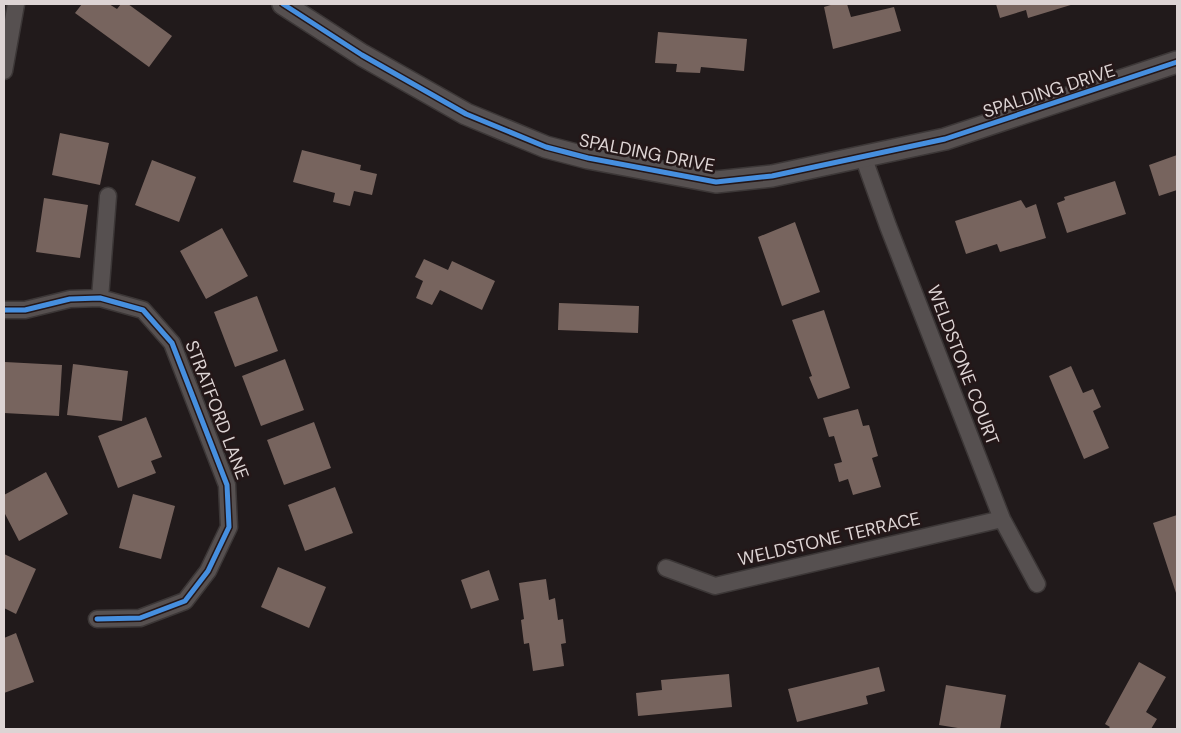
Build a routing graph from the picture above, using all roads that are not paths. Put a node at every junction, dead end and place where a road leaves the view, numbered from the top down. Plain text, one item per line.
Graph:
1 (16, 4) edge
2 (283, 4) edge
3 (1177, 62) edge
4 (4, 71) edge
5 (863, 156) junction
6 (108, 196) dead end
7 (100, 298) junction
8 (4, 310) edge
9 (1002, 519) junction
10 (666, 568) dead end
11 (1036, 584) dead end
12 (97, 619) dead end

1 - 4 street
2 - 5 street, SPALDING DRIVE
3 - 5 street, SPALDING DRIVE
5 - 9 street, WELDSTONE COURT
6 - 7 street
7 - 8 street, STRATFORD LANE
7 - 12 street, STRATFORD LANE
9 - 10 street, WELDSTONE TERRACE
9 - 11 street, WELDSTONE COURT

